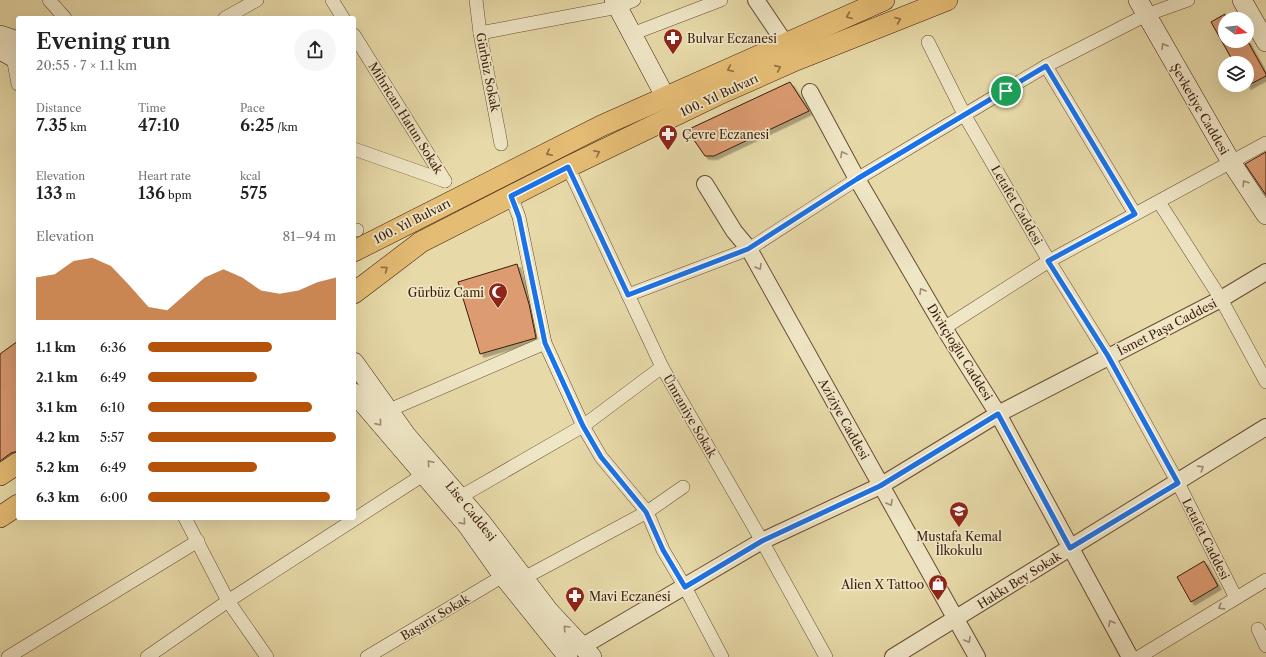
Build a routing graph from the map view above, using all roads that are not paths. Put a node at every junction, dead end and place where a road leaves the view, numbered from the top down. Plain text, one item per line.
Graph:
1 (49, 0) edge
2 (257, 0) edge
3 (332, 0) edge
4 (476, 0) edge
5 (721, 0) edge
6 (756, 0) edge
7 (884, 0) edge
8 (947, 0) edge
9 (1188, 0) edge
10 (1242, 0) edge
11 (622, 2) edge
12 (1142, 8) edge
13 (62, 16) edge
14 (229, 16) edge
15 (342, 16) edge
16 (480, 33) junction
17 (632, 34) junction
18 (0, 35) edge
19 (356, 38) edge
20 (928, 42) dead end
21 (1266, 42) edge
22 (785, 43) junction
23 (12, 52) edge
24 (1046, 66) junction
25 (16, 73) edge
26 (810, 92) dead end
27 (666, 98) junction
28 (965, 116) junction
29 (1266, 143) edge
30 (501, 144) dead end
31 (356, 150) edge
32 (1231, 162) junction
33 (568, 167) junction
34 (857, 179) junction
35 (705, 184) dead end
36 (511, 196) junction
37 (1159, 202) junction
38 (1135, 214) junction
39 (1266, 215) edge
40 (356, 237) edge
41 (748, 249) junction
42 (1048, 261) junction
43 (1266, 272) edge
44 (356, 291) edge
45 (628, 295) junction
46 (1222, 300) junction
47 (944, 328) junction
48 (545, 343) junction
49 (1108, 356) junction
50 (356, 365) edge
51 (662, 367) junction
52 (1266, 382) edge
53 (356, 395) edge
54 (387, 411) junction
55 (998, 414) junction
56 (583, 426) junction
57 (1266, 427) edge
58 (16, 464) edge
59 (0, 475) edge
60 (423, 476) junction
61 (1178, 483) junction
62 (880, 486) junction
63 (683, 488) dead end
64 (460, 497) junction
65 (16, 506) edge
66 (646, 512) junction
67 (0, 517) edge
68 (356, 519) edge
69 (187, 520) edge
70 (354, 520) edge
71 (198, 540) junction
72 (762, 541) junction
73 (1070, 548) junction
74 (504, 576) junction
75 (524, 578) junction
76 (1266, 580) edge
77 (685, 587) junction
78 (1236, 598) junction
79 (228, 601) junction
80 (956, 619) junction
81 (1258, 629) dead end
82 (1266, 646) edge
83 (588, 651) edge
84 (8, 657) edge
85 (148, 657) edge
86 (267, 657) edge
87 (367, 657) edge
88 (568, 657) edge
89 (722, 657) edge
90 (826, 657) edge
91 (893, 657) edge
92 (977, 657) edge
93 (1130, 657) edge
94 (1139, 657) edge

1 - 13 street
2 - 14 street
3 - 15 street
4 - 16 street, Gürbüz Sokak
5 - 17 street
6 - 22 street
7 -> 22 main road, 100. Yıl Bulvarı
33 -> 8 main road, 100. Yıl Bulvarı
9 - 12 street
10 - 21 main road
11 - 16 street
11 - 17 main road
12 - 24 street
32 -> 12 main road, Şevketiye Caddesi
16 - 30 street, Gürbüz Sokak
17 - 27 main road
18 - 23 main road
19 - 31 street, Mihrican Hatun Sokak
20 - 28 street, Letafet Caddesi
22 -> 27 main road, 100. Yıl Bulvarı
23 - 25 street
24 - 28 street
24 - 38 street
34 -> 26 street, Divitçioğlu Caddesi
27 -> 40 main road, 100. Yıl Bulvarı
28 - 34 street
28 - 42 street, Letafet Caddesi
29 - 32 street
32 - 37 street
39 -> 32 main road, Şevketiye Caddesi
33 - 36 main road, 100. Yıl Bulvarı
33 - 45 street, Ümraniye Sokak
34 - 41 street
47 -> 34 street, Divitçioğlu Caddesi
35 - 41 street, Aziziye Caddesi
44 -> 36 main road, 100. Yıl Bulvarı
36 - 48 street
37 - 38 street
37 - 46 street
38 - 42 street
41 - 45 street
41 -> 62 street, Aziziye Caddesi
42 - 47 street
42 - 49 street, Letafet Caddesi
43 - 46 street, İsmet Paşa Caddesi
45 - 51 street, Ümraniye Sokak
46 - 49 street, İsmet Paşa Caddesi
46 - 52 street
47 - 55 street, Divitçioğlu Caddesi
48 - 54 street
48 - 56 street
49 - 55 street, İsmet Paşa Caddesi
49 - 61 street, Letafet Caddesi
50 - 54 main road, Lise Caddesi
51 - 56 street
51 - 72 street, Ümraniye Sokak
53 -> 60 main road, Lise Caddesi
64 -> 54 main road, Lise Caddesi
55 - 62 street, İsmet Paşa Caddesi
55 - 73 street, Divitçioğlu Caddesi
56 - 64 street
56 - 66 street
61 -> 57 street, Hakkı Bey Sokak
58 - 59 main road
60 - 68 street
60 -> 74 main road, Lise Caddesi
61 - 73 street, Hakkı Bey Sokak
61 - 78 street, Letafet Caddesi
62 - 72 street, İsmet Paşa Caddesi
62 -> 80 street, Aziziye Caddesi
63 - 66 street
64 - 75 main road, Lise Caddesi
65 - 67 main road
66 - 75 street
66 - 77 street
69 - 71 street
70 - 79 street
71 - 79 street
71 - 84 street
72 - 77 street, İsmet Paşa Caddesi
72 - 90 street, Ümraniye Sokak
73 - 80 street, Hakkı Bey Sokak
93 -> 73 street, Divitçioğlu Caddesi
74 - 75 street
74 - 87 street, Başarir Sokak
74 - 88 main road, Lise Caddesi
83 -> 75 main road, Lise Caddesi
76 - 78 street
77 - 83 street, İsmet Paşa Caddesi
77 - 89 street
78 -> 94 street
79 - 85 street
79 - 86 street
80 - 91 street, Hakkı Bey Sokak
80 -> 92 street, Aziziye Caddesi
81 - 82 street

